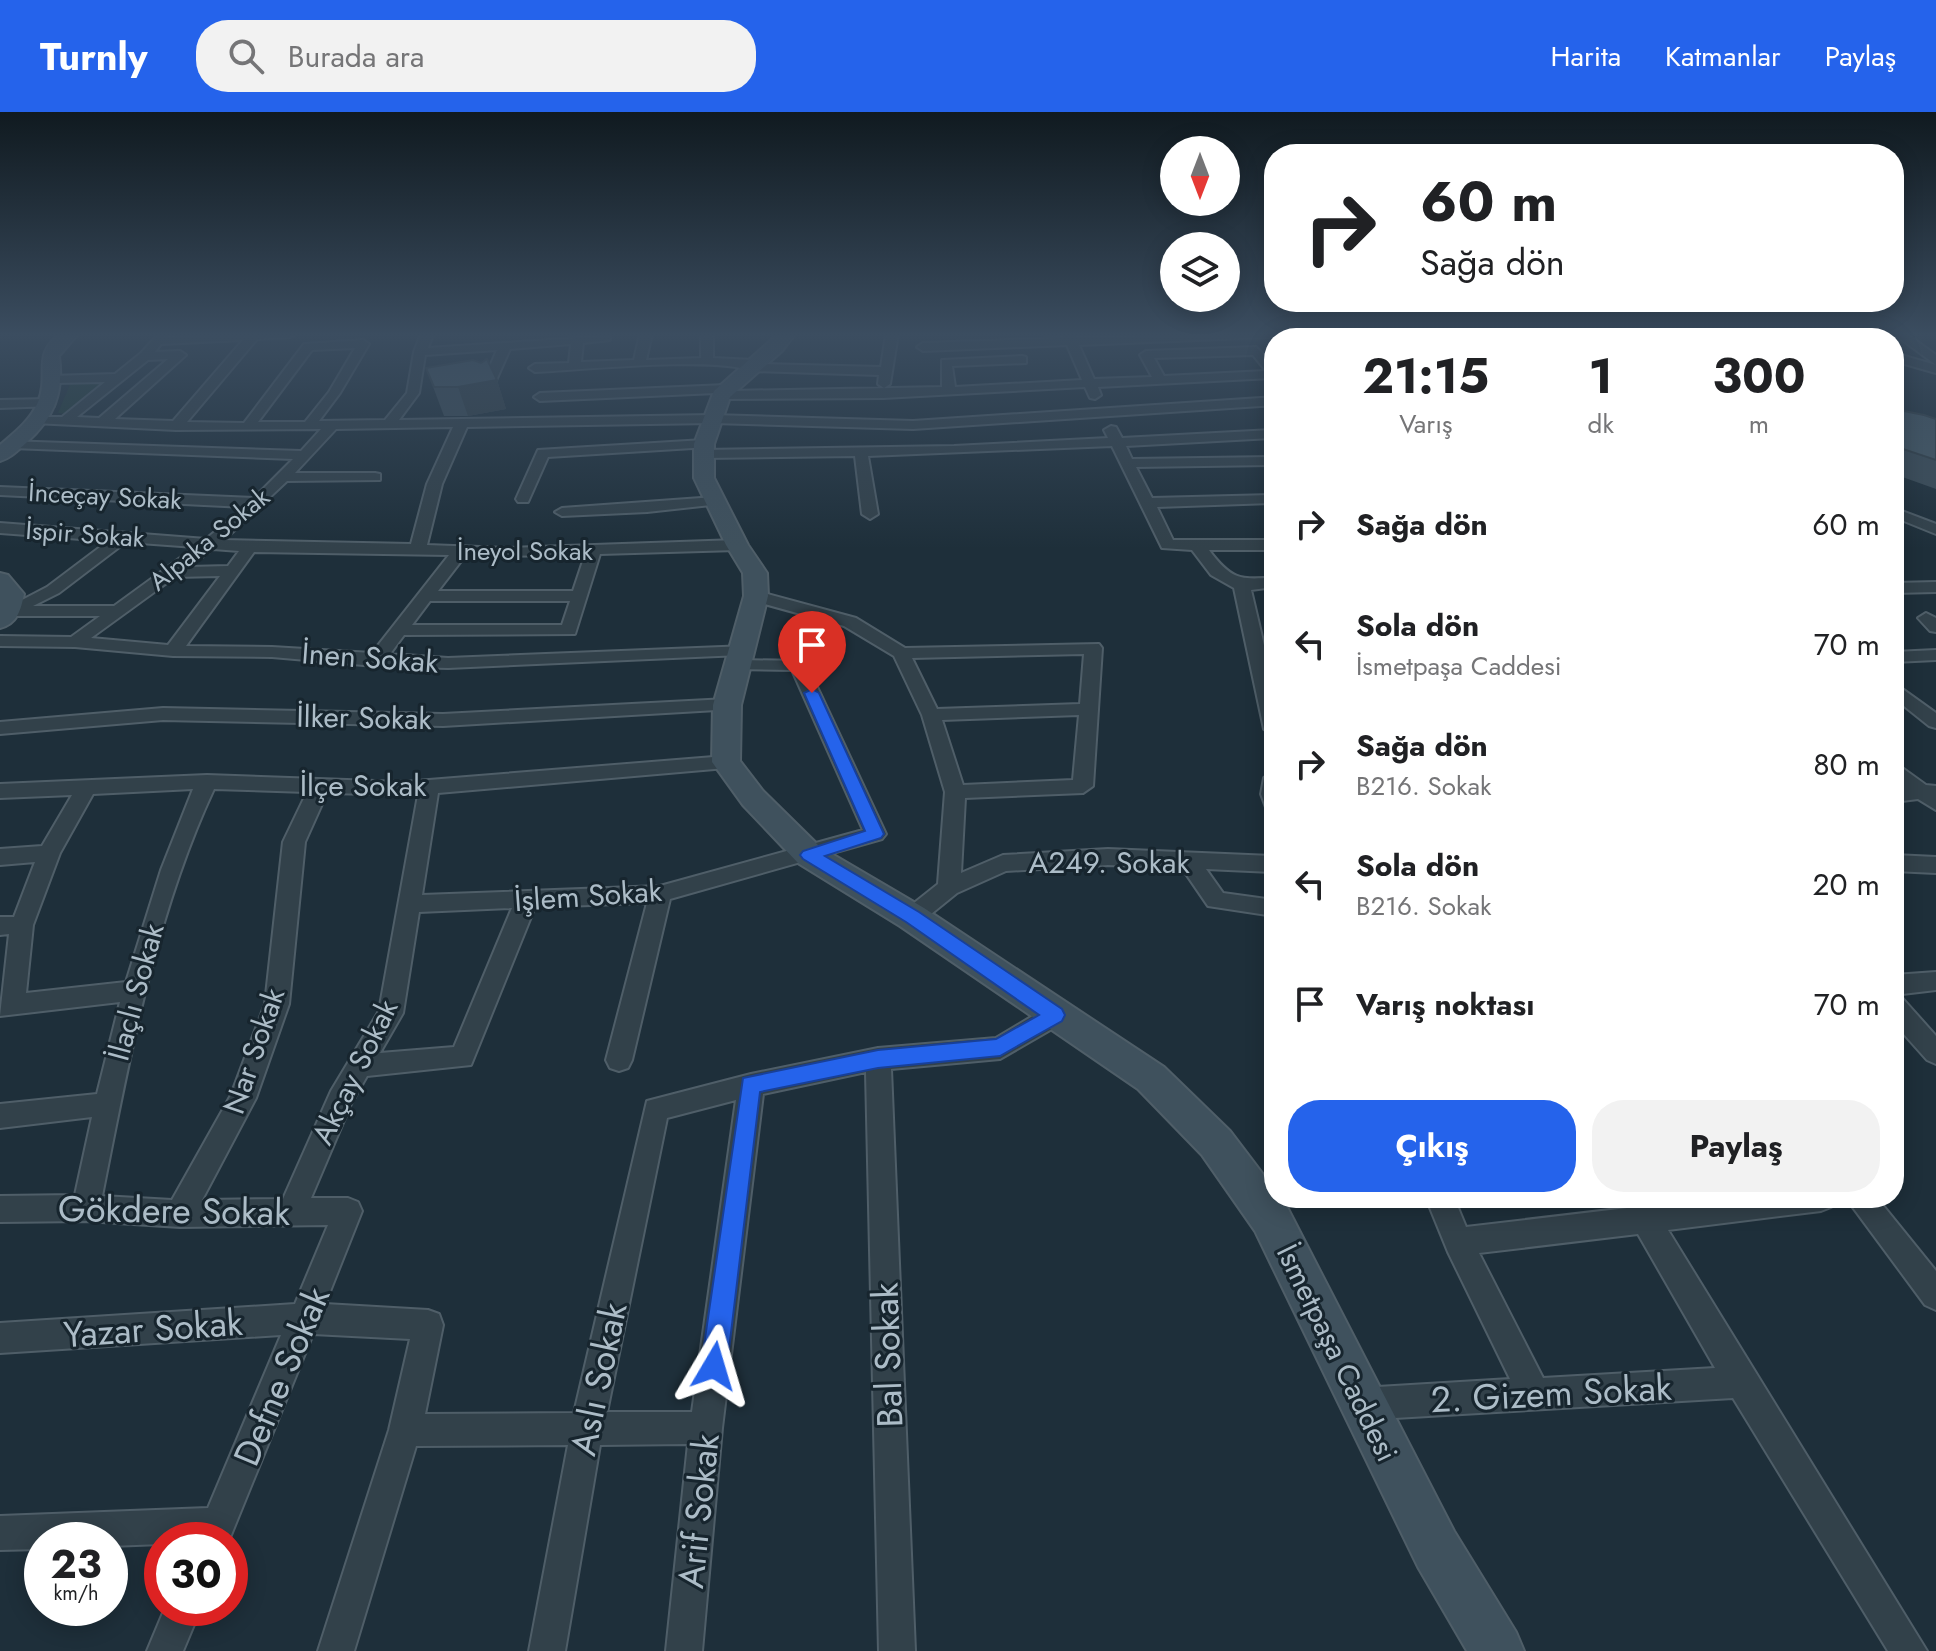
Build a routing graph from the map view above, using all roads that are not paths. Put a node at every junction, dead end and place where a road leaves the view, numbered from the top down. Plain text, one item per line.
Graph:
1 (47, 406) edge
2 (84, 406) edge
3 (122, 406) edge
4 (193, 406) edge
5 (264, 406) edge
6 (324, 406) edge
7 (403, 406) edge
8 (648, 406) edge
9 (699, 406) edge
10 (720, 406) edge
11 (740, 406) edge
12 (759, 406) edge
13 (869, 406) edge
14 (1099, 406) edge
15 (1205, 406) edge
16 (1102, 413) junction
17 (39, 420) junction
18 (65, 421) junction
19 (102, 423) junction
20 (462, 423) junction
21 (389, 424) junction
22 (309, 425) junction
23 (333, 425) junction
24 (176, 426) junction
25 (870, 426) junction
26 (248, 427) junction
27 (1264, 435) edge
28 (1117, 442) junction
29 (5, 450) edge
30 (861, 452) junction
31 (303, 455) junction
32 (1264, 461) edge
33 (1126, 463) junction
34 (283, 477) junction
35 (375, 477) dead end
36 (0, 491) edge
37 (523, 499) dead end
38 (1264, 499) edge
39 (715, 501) junction
40 (258, 503) junction
41 (1146, 503) junction
42 (562, 512) dead end
43 (870, 514) dead end
44 (1904, 516) edge
45 (0, 528) edge
46 (1936, 529) edge
47 (1904, 530) edge
48 (123, 537) junction
49 (210, 544) junction
50 (737, 545) junction
51 (1197, 545) junction
52 (1264, 545) edge
53 (250, 547) junction
54 (314, 548) joint
55 (418, 549) junction
56 (594, 550) junction
57 (460, 552) junction
58 (232, 571) junction
59 (171, 572) junction
60 (0, 580) edge
61 (1264, 583) edge
62 (1242, 586) junction
63 (1936, 587) edge
64 (1904, 588) edge
65 (426, 596) junction
66 (580, 596) junction
67 (756, 596) junction
68 (117, 611) junction
69 (3, 615) edge
70 (399, 630) junction
71 (1253, 636) junction
72 (1264, 637) edge
73 (0, 641) edge
74 (75, 642) junction
75 (173, 651) junction
76 (901, 653) junction
77 (1936, 655) edge
78 (1904, 657) edge
79 (739, 658) junction
80 (375, 661) junction
81 (1264, 673) edge
82 (1904, 697) edge
83 (727, 705) junction
84 (1089, 709) junction
85 (931, 715) junction
86 (1936, 722) edge
87 (0, 728) edge
88 (726, 762) junction
89 (1904, 776) edge
90 (207, 782) junction
91 (87, 786) junction
92 (320, 787) junction
93 (429, 787) junction
94 (0, 791) edge
95 (955, 792) junction
96 (1904, 795) edge
97 (1932, 795) edge
98 (49, 853) junction
99 (809, 855) junction
100 (0, 857) edge
101 (1190, 863) junction
102 (1904, 863) edge
103 (1264, 864) edge
104 (1936, 865) edge
105 (949, 887) junction
106 (660, 894) junction
107 (527, 900) junction
108 (410, 904) junction
109 (1264, 907) edge
110 (912, 917) junction
111 (11, 925) edge
112 (1936, 981) edge
113 (1904, 984) edge
114 (134, 991) junction
115 (6, 1005) edge
116 (1055, 1015) junction
117 (1904, 1017) edge
118 (1936, 1053) edge
119 (878, 1059) junction
120 (619, 1060) dead end
121 (360, 1066) junction
122 (751, 1085) junction
123 (107, 1104) junction
124 (0, 1116) edge
125 (86, 1208) junction
126 (1444, 1208) edge
127 (1741, 1208) edge
128 (1868, 1208) edge
129 (0, 1209) edge
130 (348, 1211) joint
131 (291, 1212) junction
132 (180, 1214) junction
133 (1646, 1220) junction
134 (1458, 1242) junction
135 (1936, 1295) edge
136 (306, 1318) junction
137 (0, 1338) edge
138 (1741, 1382) junction
139 (1535, 1396) junction
140 (1361, 1404) junction
141 (706, 1428) junction
142 (587, 1429) junction
143 (405, 1430) junction
144 (220, 1522) edge
145 (0, 1533) edge
146 (144, 1533) edge
147 (175, 1626) edge
148 (165, 1651) edge
149 (336, 1651) edge
150 (547, 1651) edge
151 (684, 1651) edge
152 (897, 1651) edge
153 (1497, 1651) edge
154 (1909, 1651) edge

1 - 17 main road
2 - 18 street
3 - 19 street
4 - 24 street
5 - 26 street
6 - 22 street
7 - 21 street
8 - 20 street
9 - 37 street
10 - 39 main road
11 - 30 street
12 - 25 street
13 - 25 street
14 - 16 street
15 - 16 street
16 - 25 street
16 - 28 street
17 - 18 street
17 - 29 main road
18 - 19 street
19 - 24 street
20 - 21 street
20 - 55 street
21 - 23 street
22 - 23 street
22 - 26 street
23 - 31 street, Alpaka Sokak
24 - 26 street
27 - 28 street
28 - 30 street
28 - 33 street
29 - 31 street
30 - 43 street
31 - 34 street, Alpaka Sokak
32 - 33 street
33 - 41 street
34 - 35 street
34 - 40 street, Alpaka Sokak
36 - 40 street, İnceçay Sokak
38 - 41 street
39 - 42 street
39 - 50 main road
40 - 49 street, Alpaka Sokak
41 - 51 street
44 - 46 street
45 - 48 street, İspir Sokak
46 - 47 street
48 - 49 street, İspir Sokak
48 - 69 street
49 - 53 street, İspir Sokak
49 - 59 street, Alpaka Sokak
50 - 56 street, İneyol Sokak
50 - 67 main road
51 - 52 street
51 - 62 street
53 - 54 street, İspir Sokak
53 - 58 street
54 - 55 street, İneyol Sokak
55 - 57 street, İneyol Sokak
56 - 57 street, İneyol Sokak
56 - 66 street
57 - 65 street
58 - 59 street
58 - 75 street
59 - 68 street, Alpaka Sokak
60 - 69 main road
61 - 62 street
62 - 71 street
63 - 64 street
65 - 66 street
65 - 70 street
66 - 70 street
67 - 76 street
67 - 79 main road
68 - 69 street
68 - 74 street, Alpaka Sokak
70 - 80 street
71 - 72 street
71 - 81 street
73 - 74 street, İnen Sokak
74 - 75 street, İnen Sokak
75 - 80 street, İnen Sokak
76 - 84 street
76 - 85 street
77 - 78 street
79 - 80 street, İnen Sokak
79 - 83 main road
79 - 99 street, İnen Sokak
82 - 86 street
83 - 87 street, İlker Sokak
83 - 88 main road
84 - 85 street
84 - 95 street
85 - 95 street
88 - 93 street, İlçe Sokak
88 - 99 main road, İsmetpaşa Caddesi
89 - 97 street
90 - 91 street, İlçe Sokak
90 - 92 street, İlçe Sokak
90 - 114 street, İlaçlı Sokak
91 - 94 street, İlçe Sokak
91 - 98 street
92 - 93 street, İlçe Sokak
92 - 132 street, Nar Sokak
93 - 108 street, Akçay Sokak
95 - 105 street
96 - 97 street
98 - 100 street
98 - 111 street
99 - 106 street, İşlem Sokak
99 - 110 main road, İsmetpaşa Caddesi
101 - 103 street, A249. Sokak
101 - 105 street, A249. Sokak
101 - 109 street
102 - 104 street
105 - 110 street, A249. Sokak
106 - 107 street, İşlem Sokak
106 - 120 street
107 - 108 street, İşlem Sokak
107 - 121 street
108 - 121 street, Akçay Sokak
110 - 116 main road, İsmetpaşa Caddesi
111 - 115 street
112 - 113 street
114 - 115 street
114 - 123 street, İlaçlı Sokak
116 - 119 street
116 - 140 main road, İsmetpaşa Caddesi
117 - 118 street
119 - 122 street
119 - 152 street, Bal Sokak
121 - 131 street, Akçay Sokak
122 - 141 street, Arif Sokak
122 - 142 street, Aslı Sokak
123 - 124 street
123 - 125 street, İlaçlı Sokak
125 - 129 street, Gökdere Sokak
125 - 132 street, Gökdere Sokak
126 - 134 street
127 - 133 street
128 - 135 street
130 - 131 street, Gökdere Sokak
130 - 136 street, Defne Sokak
131 - 132 street, Gökdere Sokak
133 - 134 street
133 - 138 street
134 - 139 street
136 - 137 street, Yazar Sokak
136 - 143 street, Yazar Sokak
136 - 144 street, Defne Sokak
138 - 139 street, 2. Gizem Sokak
138 - 154 street
139 - 140 street, 2. Gizem Sokak
140 - 153 main road, İsmetpaşa Caddesi
141 - 142 street
141 - 151 street, Arif Sokak
142 - 143 street
142 - 150 street, Aslı Sokak
143 - 149 street
145 - 146 street
147 - 148 street

